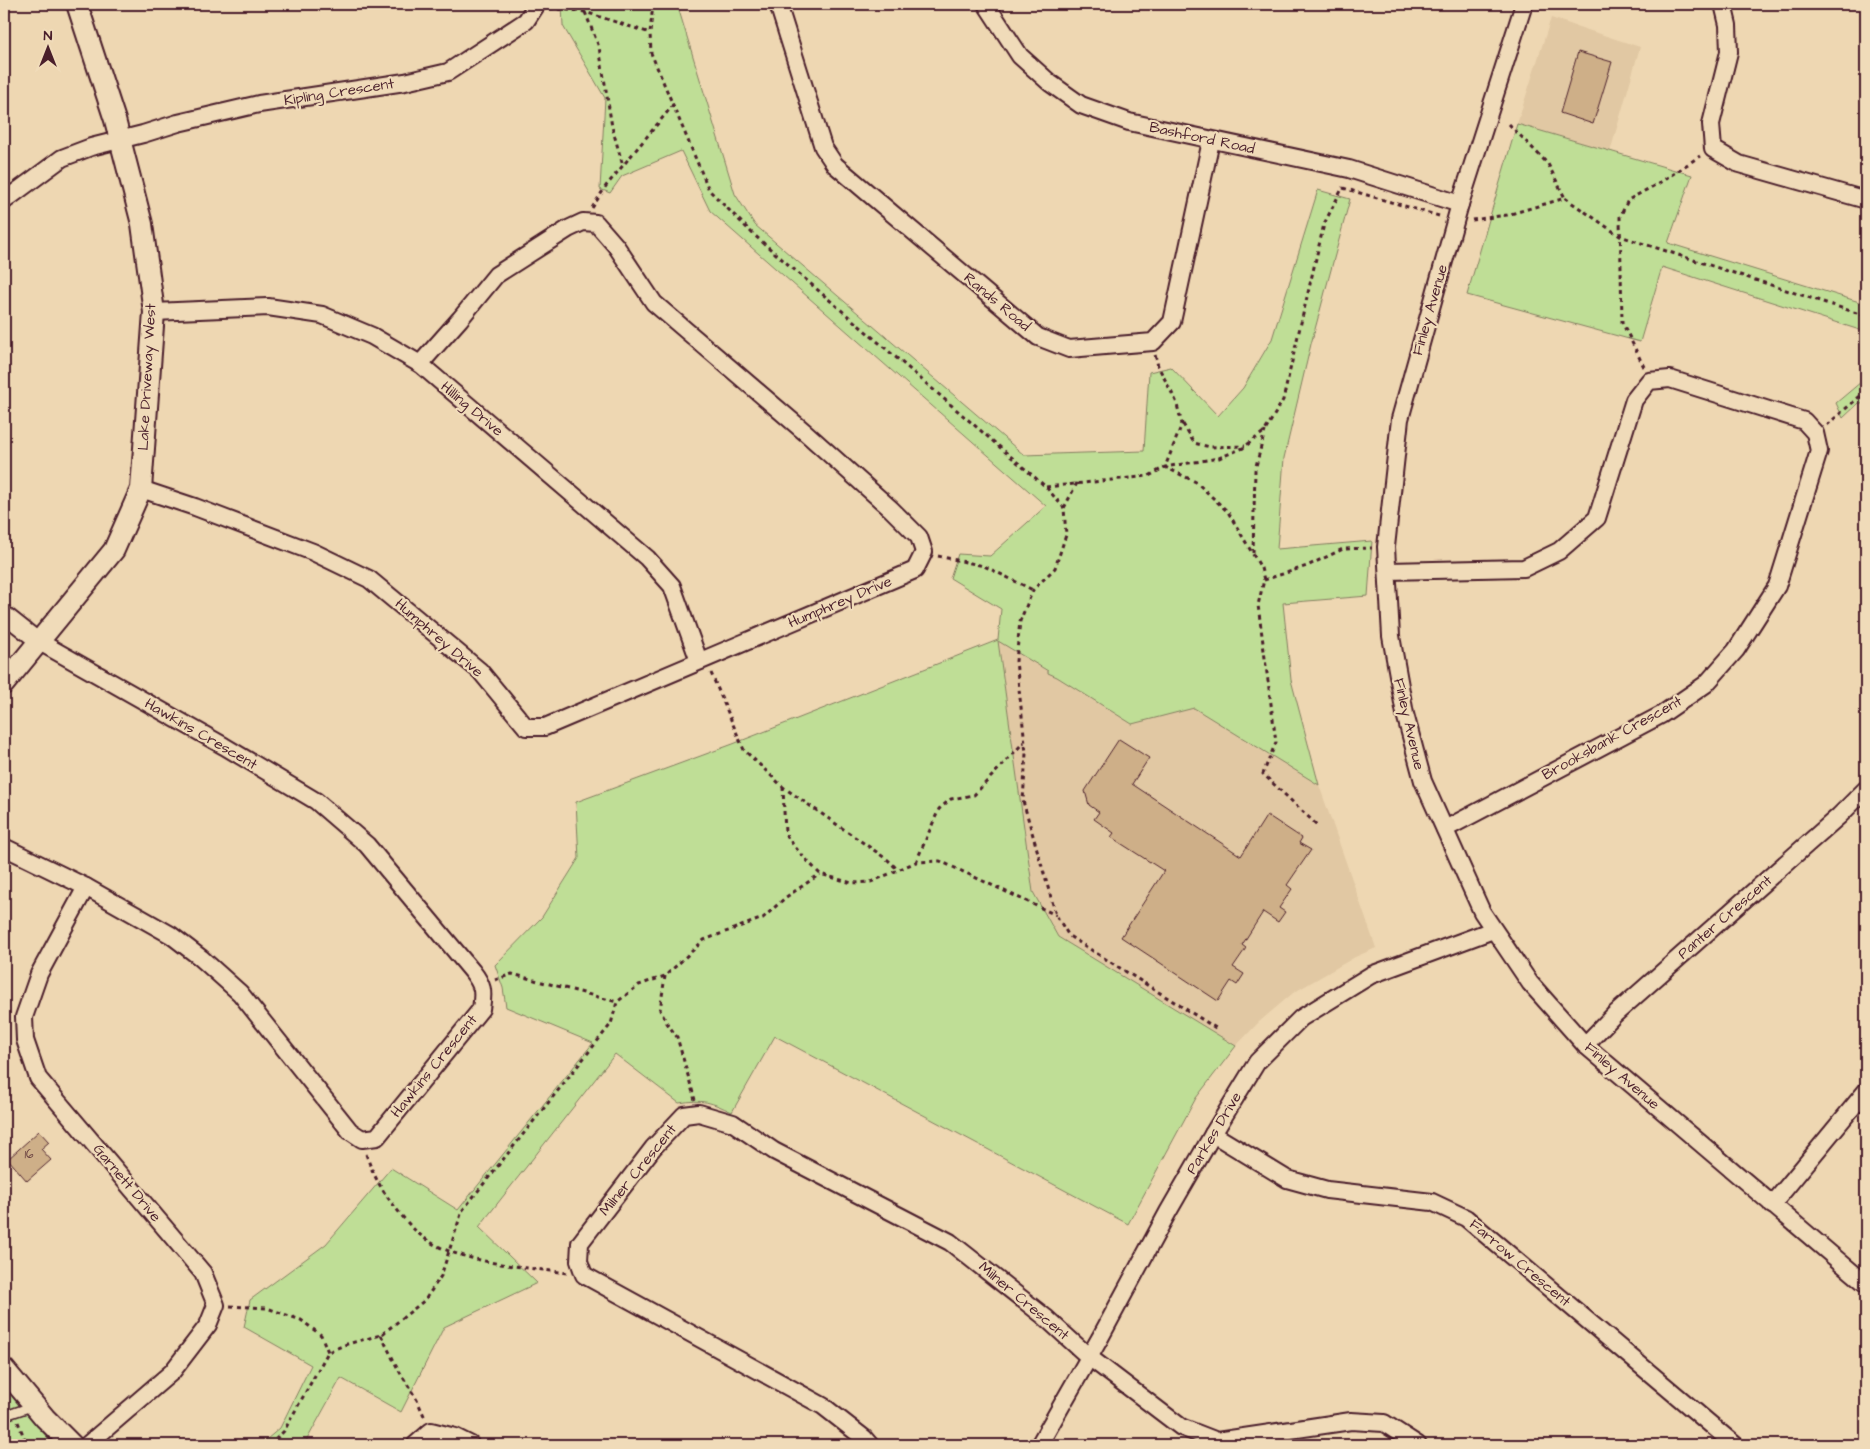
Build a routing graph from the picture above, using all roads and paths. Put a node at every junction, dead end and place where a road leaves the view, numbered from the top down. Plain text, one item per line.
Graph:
1 (77, 4) edge
2 (653, 4) edge
3 (778, 4) edge
4 (986, 4) edge
5 (1524, 4) edge
6 (1723, 4) edge
7 (537, 5) edge
8 (585, 12) junction
9 (650, 34) junction
10 (674, 104) junction
11 (1509, 124) dead end
12 (119, 140) junction
13 (1211, 140) junction
14 (1713, 149) junction
15 (623, 166) junction
16 (1349, 170) junction
17 (1343, 188) junction
18 (1565, 198) junction
19 (1866, 200) edge
20 (4, 201) edge
21 (1460, 204) junction
22 (1456, 221) junction
23 (583, 222) junction
24 (1620, 236) junction
25 (154, 312) junction
26 (1866, 316) edge
27 (1153, 342) junction
28 (420, 364) junction
29 (1649, 381) junction
30 (1866, 391) edge
31 (1182, 424) junction
32 (1265, 431) junction
33 (1815, 433) junction
34 (1246, 446) junction
35 (1164, 468) junction
36 (1077, 483) junction
37 (1046, 487) junction
38 (141, 489) junction
39 (1064, 508) junction
40 (1386, 547) junction
41 (924, 552) junction
42 (1254, 554) junction
43 (1388, 571) junction
44 (1264, 580) junction
45 (1033, 590) junction
46 (4, 614) edge
47 (38, 641) junction
48 (702, 660) junction
49 (4, 684) edge
50 (1024, 742) junction
51 (783, 787) junction
52 (1866, 789) edge
53 (1317, 825) dead end
54 (1444, 829) junction
55 (4, 847) edge
56 (916, 862) junction
57 (898, 870) junction
58 (820, 874) junction
59 (86, 887) junction
60 (1056, 915) junction
61 (1493, 930) junction
62 (665, 976) junction
63 (481, 982) junction
64 (618, 1002) junction
65 (1219, 1030) dead end
66 (1585, 1045) junction
67 (1866, 1091) edge
68 (699, 1112) junction
69 (1213, 1134) junction
70 (362, 1139) junction
71 (1772, 1205) junction
72 (449, 1251) junction
73 (584, 1275) junction
74 (1866, 1284) edge
75 (216, 1305) junction
76 (381, 1335) junction
77 (328, 1352) junction
78 (1089, 1357) junction
79 (4, 1369) edge
80 (35, 1406) junction
81 (4, 1416) edge
82 (431, 1431) junction
83 (72, 1445) edge
84 (87, 1445) edge
85 (270, 1445) edge
86 (415, 1445) edge
87 (471, 1445) edge
88 (870, 1445) edge
89 (1039, 1445) edge
90 (1418, 1445) edge
91 (1735, 1445) edge

1 - 12 street, Lake Driveway West
2 - 9 path
3 - 27 street, Rands Road
4 - 13 street, Bashford Road
5 - 21 street, Finley Avenue
6 - 14 street
7 - 8 path
7 - 12 street, Kipling Crescent
8 - 9 path
8 - 15 path
9 - 10 path
10 - 15 path
10 - 37 path
11 - 18 path
12 - 20 street, Kipling Crescent
12 - 25 street, Lake Driveway West
13 - 16 street, Bashford Road
13 - 27 street
14 - 19 street
14 - 24 path
15 - 23 path
16 - 17 path
16 - 21 street, Bashford Road
17 - 22 path
17 - 32 path
18 - 22 path
18 - 24 path
21 - 22 street, Finley Avenue
22 - 40 street, Finley Avenue
23 - 28 street
23 - 41 street
24 - 26 path
24 - 29 path
25 - 28 street, Hilling Drive
25 - 38 street, Lake Driveway West
27 - 31 path
28 - 48 street, Hilling Drive
29 - 33 street
29 - 43 street
30 - 33 path
31 - 34 path
31 - 35 path
32 - 34 path
32 - 42 path
33 - 54 street, Brooksbank Crescent
34 - 35 path
35 - 36 path
35 - 42 path
36 - 37 path
36 - 39 path
37 - 39 path
38 - 47 street, Lake Driveway West
38 - 48 street, Humphrey Drive
39 - 45 path
40 - 43 street, Finley Avenue
40 - 44 path
41 - 45 path
41 - 48 street, Humphrey Drive
42 - 44 path
43 - 54 street, Finley Avenue
44 - 53 path
45 - 50 path
46 - 47 street, Hawkins Crescent
47 - 49 street, Lake Driveway West
47 - 63 street, Hawkins Crescent
48 - 51 path
50 - 56 path
50 - 60 path
51 - 57 path
51 - 58 path
52 - 66 street, Panter Crescent
54 - 61 street, Finley Avenue
55 - 59 street
56 - 57 path
56 - 60 path
57 - 58 path
58 - 62 path
59 - 70 street
59 - 75 street, Garnett Drive
60 - 65 path
61 - 66 street, Finley Avenue
61 - 69 street, Parkes Drive
62 - 64 path
62 - 68 path
63 - 64 path
63 - 70 street, Hawkins Crescent
64 - 72 path
66 - 71 street, Finley Avenue
67 - 71 street
68 - 73 street, Milner Crescent
68 - 78 street, Milner Crescent
69 - 78 street, Parkes Drive
69 - 91 street, Farrow Crescent
70 - 72 path
71 - 74 street, Finley Avenue
72 - 73 path
72 - 76 path
73 - 88 street
75 - 77 path
75 - 84 street
76 - 77 path
76 - 82 path
77 - 85 path
78 - 89 street, Parkes Drive
78 - 90 street
79 - 80 street
80 - 81 lane
80 - 83 street
82 - 86 street
82 - 87 street

